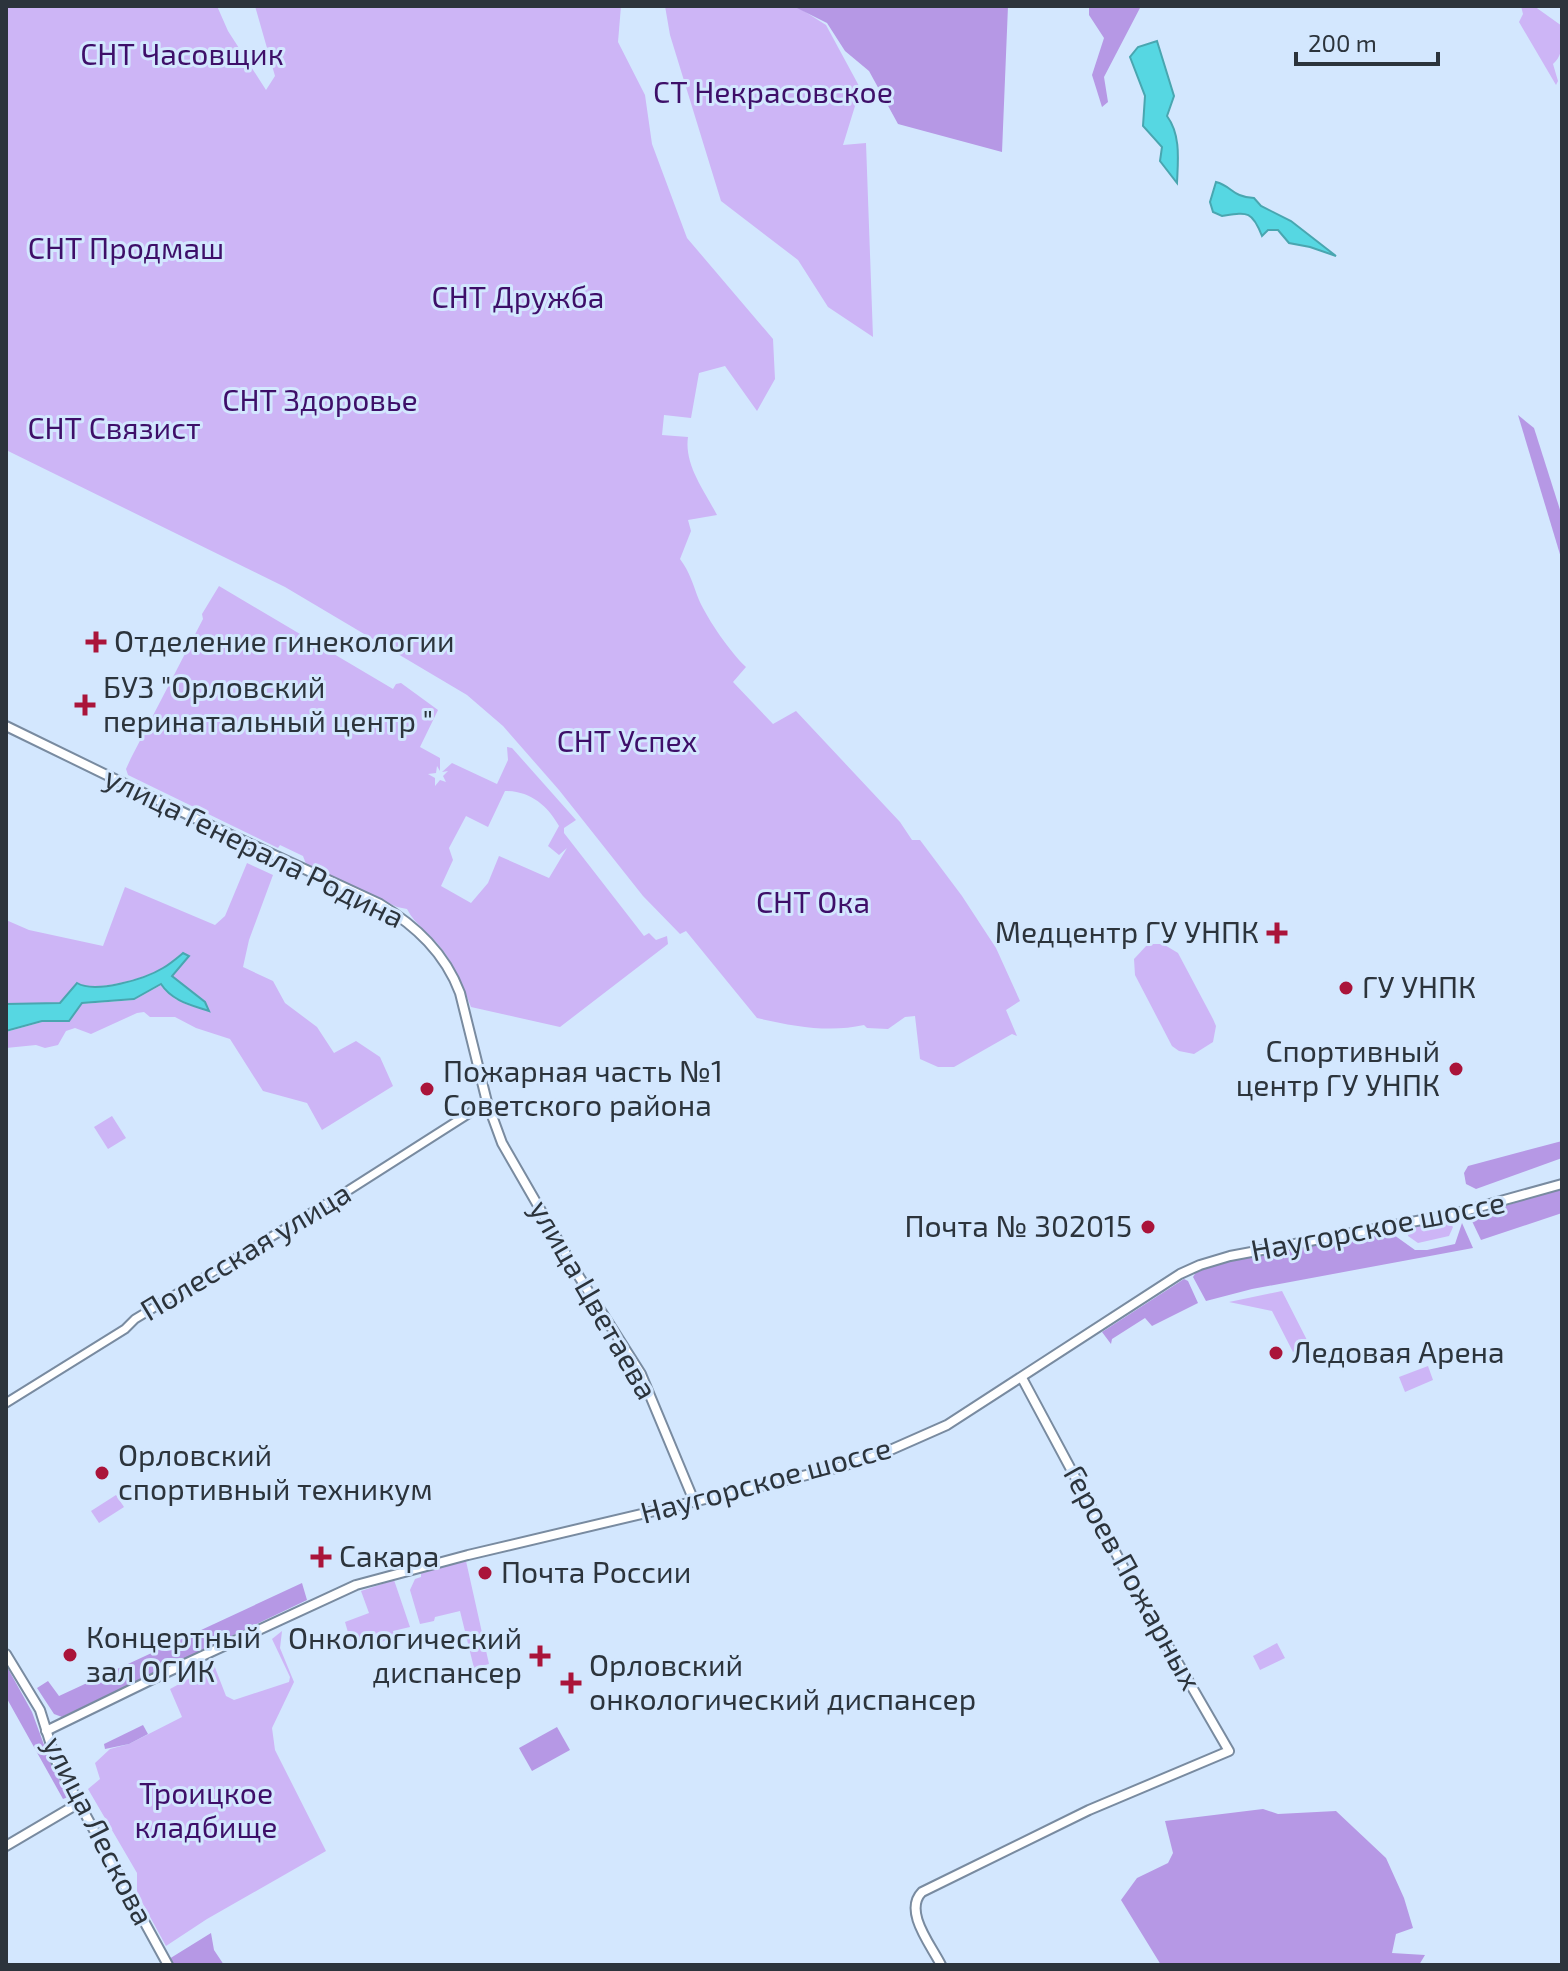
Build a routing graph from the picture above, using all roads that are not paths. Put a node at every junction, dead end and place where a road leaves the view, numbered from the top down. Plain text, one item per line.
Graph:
1 (6, 726) edge
2 (487, 1102) junction
3 (1562, 1184) edge
4 (1022, 1378) junction
5 (6, 1403) edge
6 (694, 1501) junction
7 (6, 1654) edge
8 (46, 1731) junction
9 (79, 1803) junction
10 (6, 1846) edge
11 (168, 1965) edge
12 (941, 1965) edge

1 - 2 main road, улица Генерала Родина
2 - 5 street, Полесская улица
2 - 6 main road, улица Цветаева
3 - 4 main road, Наугорское шоссе
4 - 6 main road, Наугорское шоссе
4 - 12 main road, Героев Пожарных
6 - 8 main road, Наугорское шоссе
7 - 8 main road, улица Лескова
8 - 9 main road, улица Лескова
9 - 10 main road
9 - 11 main road, улица Лескова

